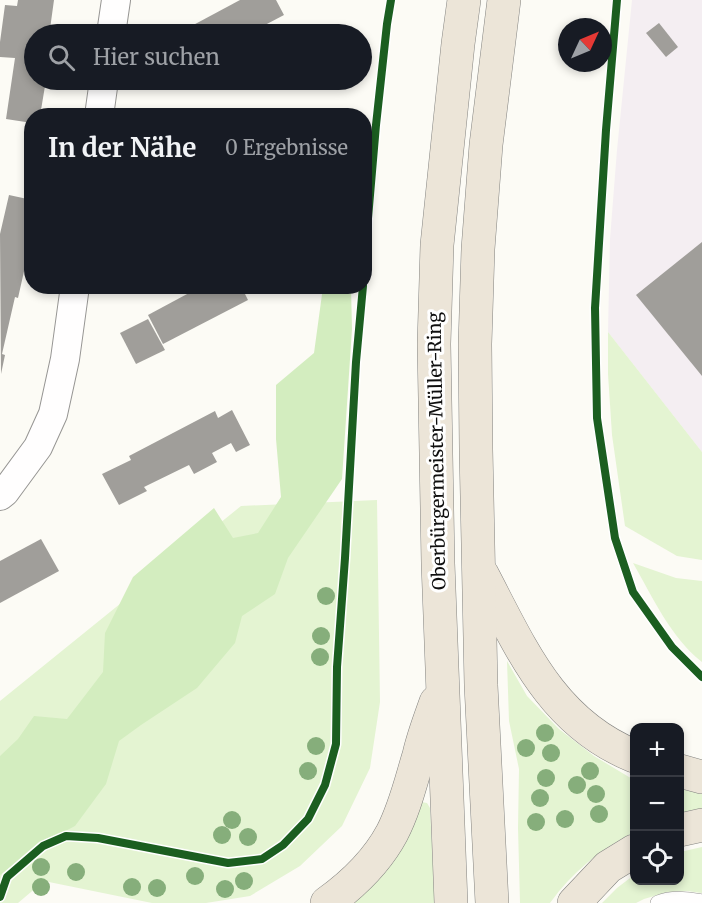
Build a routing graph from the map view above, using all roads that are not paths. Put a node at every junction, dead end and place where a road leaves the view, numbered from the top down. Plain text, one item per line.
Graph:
1 (116, 0) edge
2 (464, 0) edge
3 (504, 0) edge
4 (112, 24) edge
5 (103, 90) edge
6 (100, 108) edge
7 (74, 294) edge
8 (0, 496) edge
9 (478, 567) junction
10 (442, 683) junction
11 (630, 754) edge
12 (684, 772) edge
13 (702, 777) edge
14 (702, 825) edge
15 (684, 829) edge
16 (630, 853) edge
17 (702, 902) edge
18 (327, 903) edge
19 (451, 903) edge
20 (492, 903) edge
21 (574, 903) edge
22 (658, 903) edge

1 - 4 street
2 - 10 highway, Oberbürgermeister-Müller-Ring
3 - 9 highway
5 - 6 street
7 - 8 street
9 - 11 highway
9 - 20 highway
10 - 18 highway
10 - 19 highway, Oberbürgermeister-Müller-Ring
12 - 13 highway
14 - 15 highway
16 - 21 highway
17 - 22 lane

